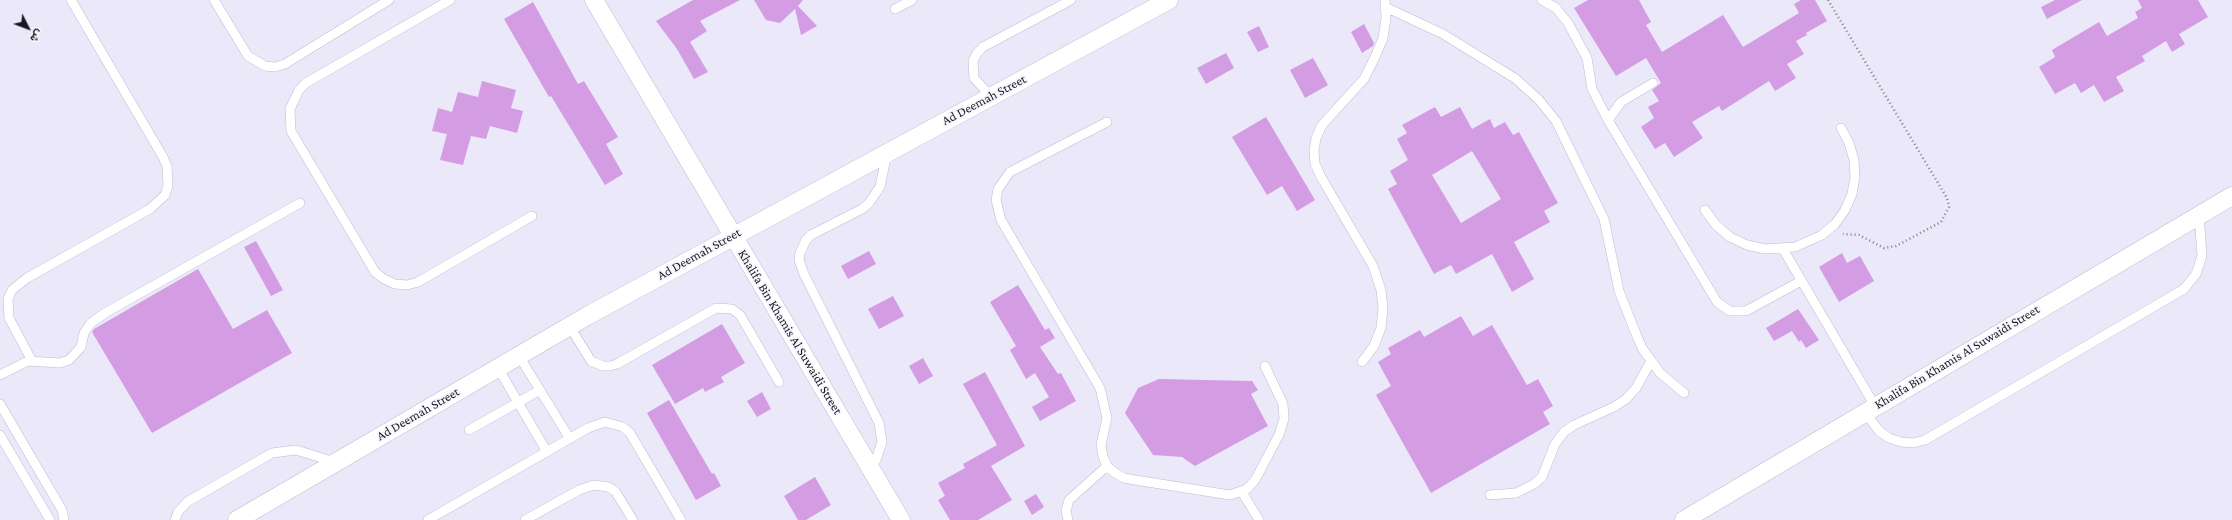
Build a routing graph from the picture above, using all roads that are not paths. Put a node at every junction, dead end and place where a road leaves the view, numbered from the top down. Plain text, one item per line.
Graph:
1 (71, 0) edge
2 (214, 0) edge
3 (389, 0) edge
4 (450, 0) edge
5 (594, 0) edge
6 (912, 0) edge
7 (1071, 0) edge
8 (1169, 0) edge
9 (1542, 0) edge
10 (1385, 3) edge
11 (895, 9) dead end
12 (1653, 83) dead end
13 (994, 94) junction
14 (1608, 120) junction
15 (1107, 122) dead end
16 (1841, 128) dead end
17 (888, 151) junction
18 (2232, 196) edge
19 (300, 203) dead end
20 (1705, 210) dead end
21 (2199, 214) junction
22 (532, 216) dead end
23 (732, 236) junction
24 (1783, 250) junction
25 (1800, 281) junction
26 (570, 326) junction
27 (519, 356) junction
28 (32, 361) junction
29 (1651, 361) junction
30 (1362, 362) dead end
31 (1265, 366) dead end
32 (498, 368) junction
33 (0, 375) edge
34 (779, 382) dead end
35 (540, 390) junction
36 (1684, 394) dead end
37 (518, 402) junction
38 (0, 404) edge
39 (1870, 409) junction
40 (469, 430) dead end
41 (0, 436) edge
42 (570, 439) junction
43 (547, 452) junction
44 (335, 462) junction
45 (1107, 466) junction
46 (870, 467) junction
47 (1242, 492) junction
48 (1490, 495) dead end
49 (50, 520) edge
50 (64, 520) edge
51 (175, 520) edge
52 (237, 520) edge
53 (430, 520) edge
54 (525, 520) edge
55 (633, 520) edge
56 (681, 520) edge
57 (901, 520) edge
58 (1068, 520) edge
59 (1259, 520) edge
60 (1684, 520) edge

1 - 28 lane
2 - 3 lane
4 - 22 lane
5 - 23 street, Khalifa Bin Khamis Al Suwaidi Street
6 - 11 lane
7 - 13 lane
8 - 13 street, Ad Deemah Street
9 - 14 lane
10 - 29 lane
10 - 30 lane
12 - 14 lane
13 - 17 street, Ad Deemah Street
14 - 25 lane
15 - 45 lane
16 - 24 lane
17 - 23 street, Ad Deemah Street
17 - 46 lane
18 - 21 street, Khalifa Bin Khamis Al Suwaidi Street
19 - 28 lane
20 - 24 lane
21 - 39 street, Khalifa Bin Khamis Al Suwaidi Street
21 - 39 lane
23 - 26 street, Ad Deemah Street
23 - 46 street, Khalifa Bin Khamis Al Suwaidi Street
24 - 25 lane
25 - 39 lane
26 - 27 street, Ad Deemah Street
26 - 34 lane
27 - 32 street, Ad Deemah Street
27 - 35 lane
28 - 33 lane
29 - 36 lane
29 - 48 lane
31 - 47 lane
32 - 37 lane
32 - 44 street, Ad Deemah Street
35 - 37 lane
35 - 42 lane
37 - 40 lane
37 - 43 lane
38 - 50 lane
39 - 60 street, Khalifa Bin Khamis Al Suwaidi Street
41 - 49 lane
42 - 43 lane
42 - 56 lane
43 - 53 lane
44 - 51 lane
44 - 52 street, Ad Deemah Street
45 - 47 lane
45 - 58 lane
46 - 57 street, Khalifa Bin Khamis Al Suwaidi Street
47 - 59 lane
54 - 55 lane

